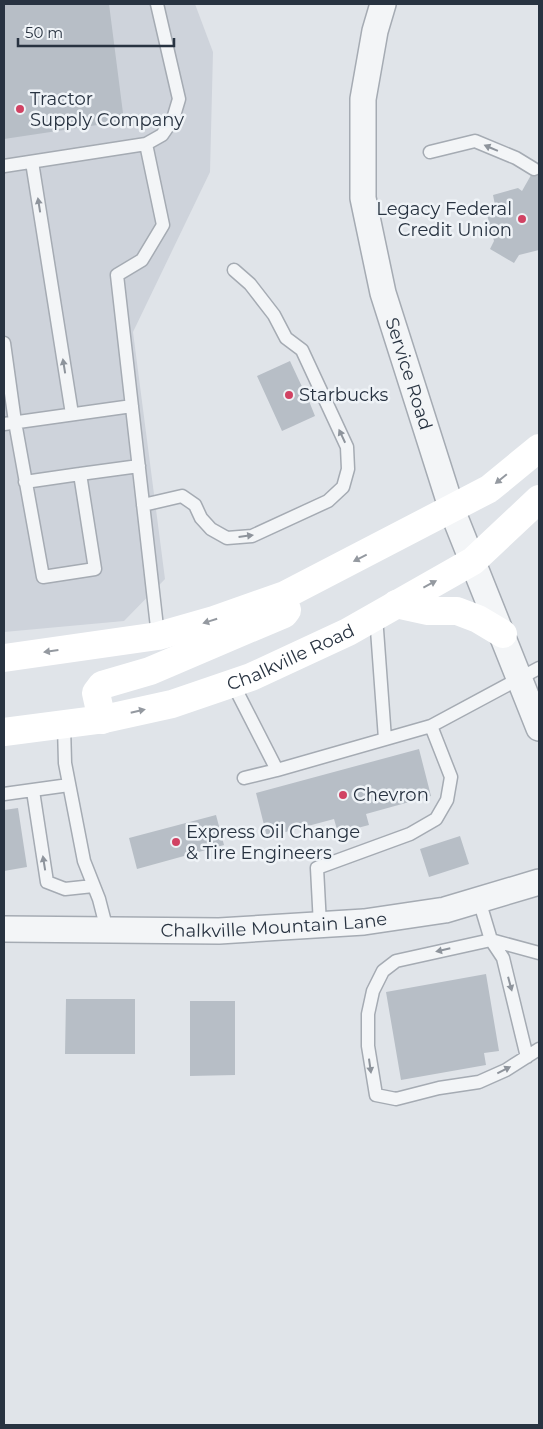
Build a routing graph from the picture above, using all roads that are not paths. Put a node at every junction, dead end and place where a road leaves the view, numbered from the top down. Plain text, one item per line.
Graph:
1 (157, 4) edge
2 (383, 4) edge
3 (146, 144) junction
4 (430, 152) dead end
5 (32, 162) junction
6 (4, 166) edge
7 (534, 169) dead end
8 (234, 270) dead end
9 (4, 343) edge
10 (132, 406) junction
11 (72, 414) junction
12 (9, 423) edge
13 (539, 448) edge
14 (139, 466) junction
15 (80, 474) junction
16 (26, 482) junction
17 (539, 499) edge
18 (143, 505) junction
19 (452, 510) junction
20 (473, 561) junction
21 (311, 582) junction
22 (386, 610) junction
23 (503, 634) junction
24 (158, 636) junction
25 (4, 658) edge
26 (530, 673) edge
27 (233, 684) junction
28 (102, 720) junction
29 (64, 726) junction
30 (431, 726) junction
31 (539, 728) edge
32 (4, 732) edge
33 (385, 739) junction
34 (277, 770) junction
35 (244, 778) dead end
36 (69, 785) junction
37 (33, 791) junction
38 (4, 794) edge
39 (539, 882) edge
40 (93, 886) junction
41 (479, 900) junction
42 (320, 925) junction
43 (4, 929) edge
44 (106, 930) junction
45 (491, 940) junction
46 (539, 953) edge
47 (539, 1049) edge
48 (527, 1057) junction

1 - 3 lane
2 - 19 street, Service Road
3 - 5 lane
3 - 10 lane
7 -> 4 lane
5 - 6 lane
11 -> 5 lane
18 -> 8 lane
9 - 12 lane
10 - 11 lane
10 - 14 lane
11 - 12 lane
12 - 16 lane
13 -> 19 main road
14 - 15 lane
14 - 18 lane
15 - 16 lane
15 - 16 lane
17 - 20 main road, Chalkville Road
18 - 24 lane
19 - 20 street, Service Road
19 -> 21 main road
22 -> 20 main road, Chalkville Road
20 - 23 street, Service Road
21 -> 24 main road
21 - 28 main road
22 - 23 main road
22 - 27 main road, Chalkville Road
22 - 33 lane
23 - 26 street, Service Road
24 -> 25 main road
26 - 30 lane
26 - 31 street, Service Road
28 -> 27 main road, Chalkville Road
27 - 34 lane
28 - 29 main road, Chalkville Road
29 - 32 main road, Chalkville Road
29 - 36 lane
30 - 33 lane
30 - 42 lane
33 - 34 lane
34 - 35 lane
36 - 37 lane
36 - 40 lane
37 - 38 lane
40 -> 37 lane
39 - 41 street, Chalkville Mountain Lane
40 - 44 lane
41 - 42 street, Chalkville Mountain Lane
41 - 45 lane
42 - 44 street, Chalkville Mountain Lane
43 - 44 street, Chalkville Mountain Lane
45 - 46 lane
45 -> 48 lane
45 -> 48 lane
47 - 48 lane

